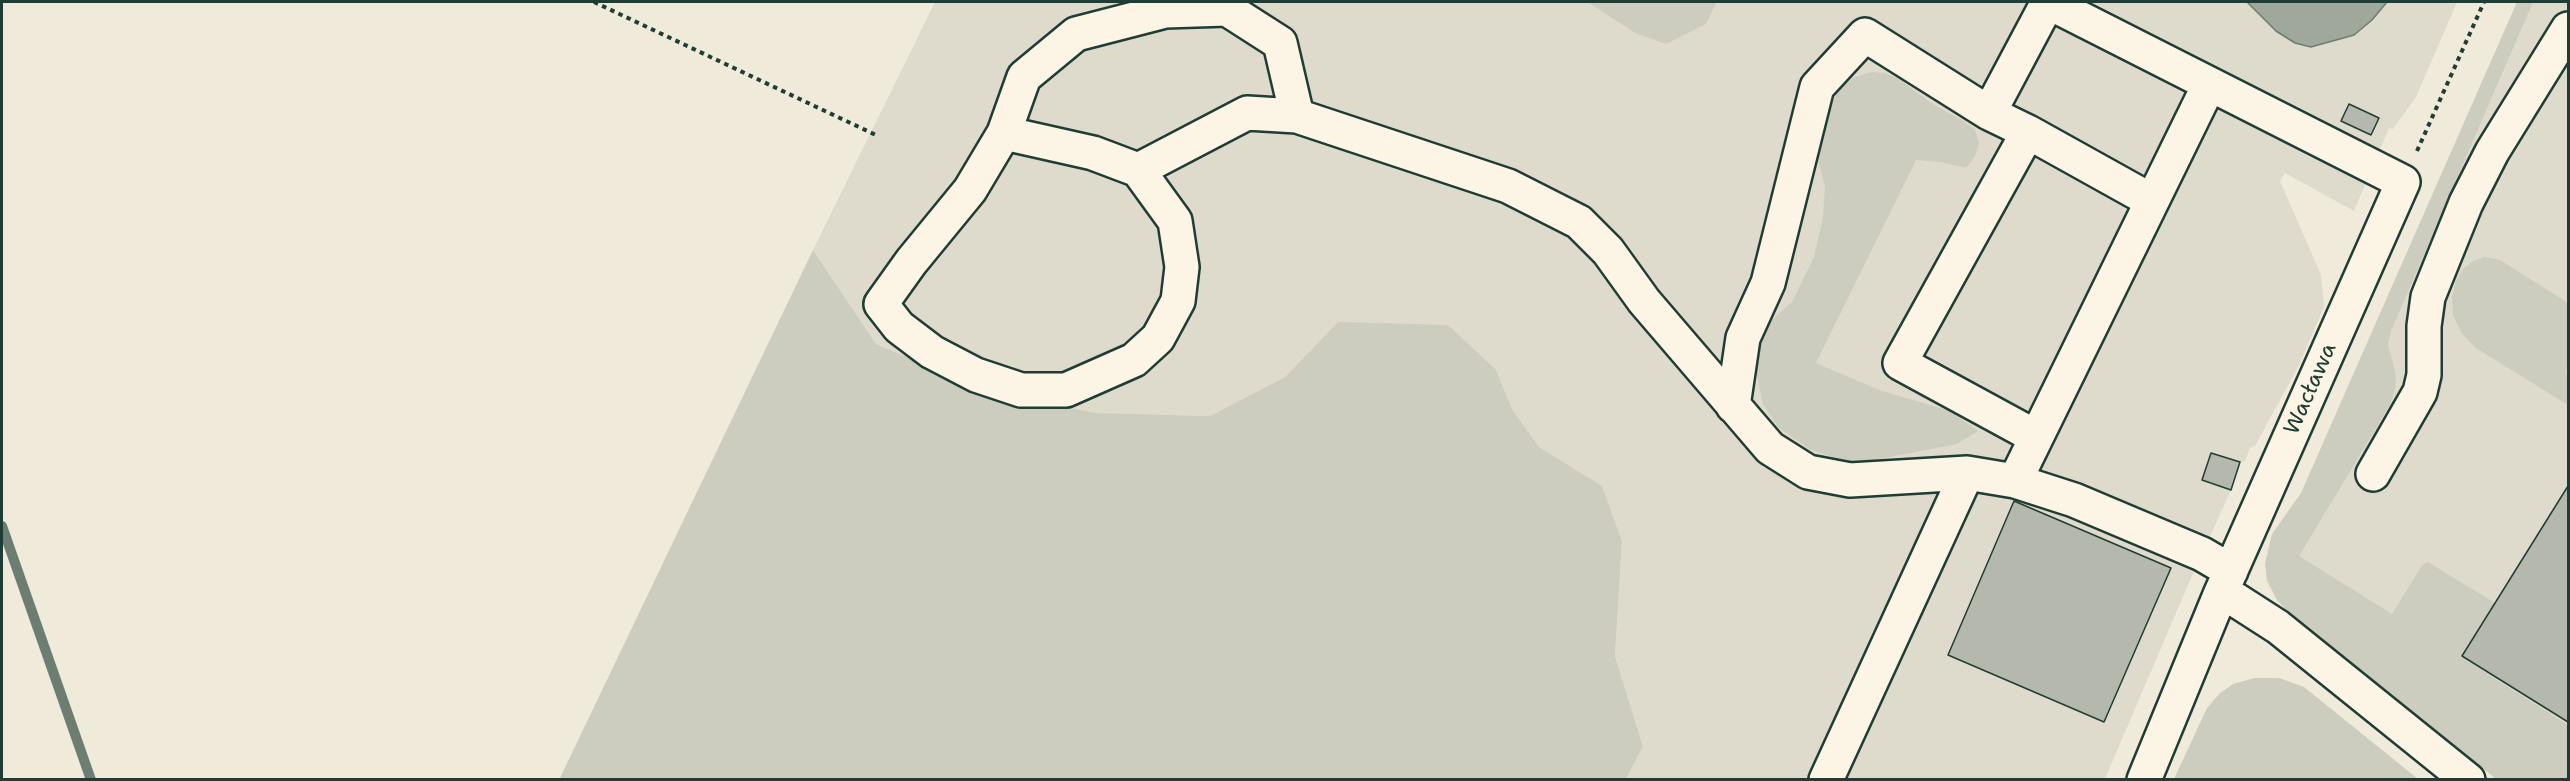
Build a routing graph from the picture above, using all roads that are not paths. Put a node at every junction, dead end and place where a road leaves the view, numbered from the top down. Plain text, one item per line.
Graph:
1 (2568, 29) edge
2 (2209, 85) junction
3 (1989, 113) junction
4 (1297, 116) junction
5 (2028, 132) junction
6 (1004, 133) junction
7 (1138, 170) junction
8 (2152, 201) junction
9 (1733, 406) junction
10 (2036, 437) junction
11 (1967, 473) junction
12 (2373, 474) dead end
13 (2015, 481) junction
14 (2226, 583) junction
15 (1826, 780) edge
16 (2144, 780) edge
17 (2468, 780) edge

1 - 12 street
2 - 3 street
2 - 8 street
2 - 14 street, Wacława
3 - 5 street
3 - 9 street
4 - 6 street
4 - 7 street
4 - 9 street
5 - 8 street
5 - 10 street
6 - 7 street
6 - 7 street
8 - 10 street
9 - 11 street
10 - 13 street
11 - 13 street
11 - 15 street
13 - 14 street
14 - 16 street, Wacława
14 - 17 street

